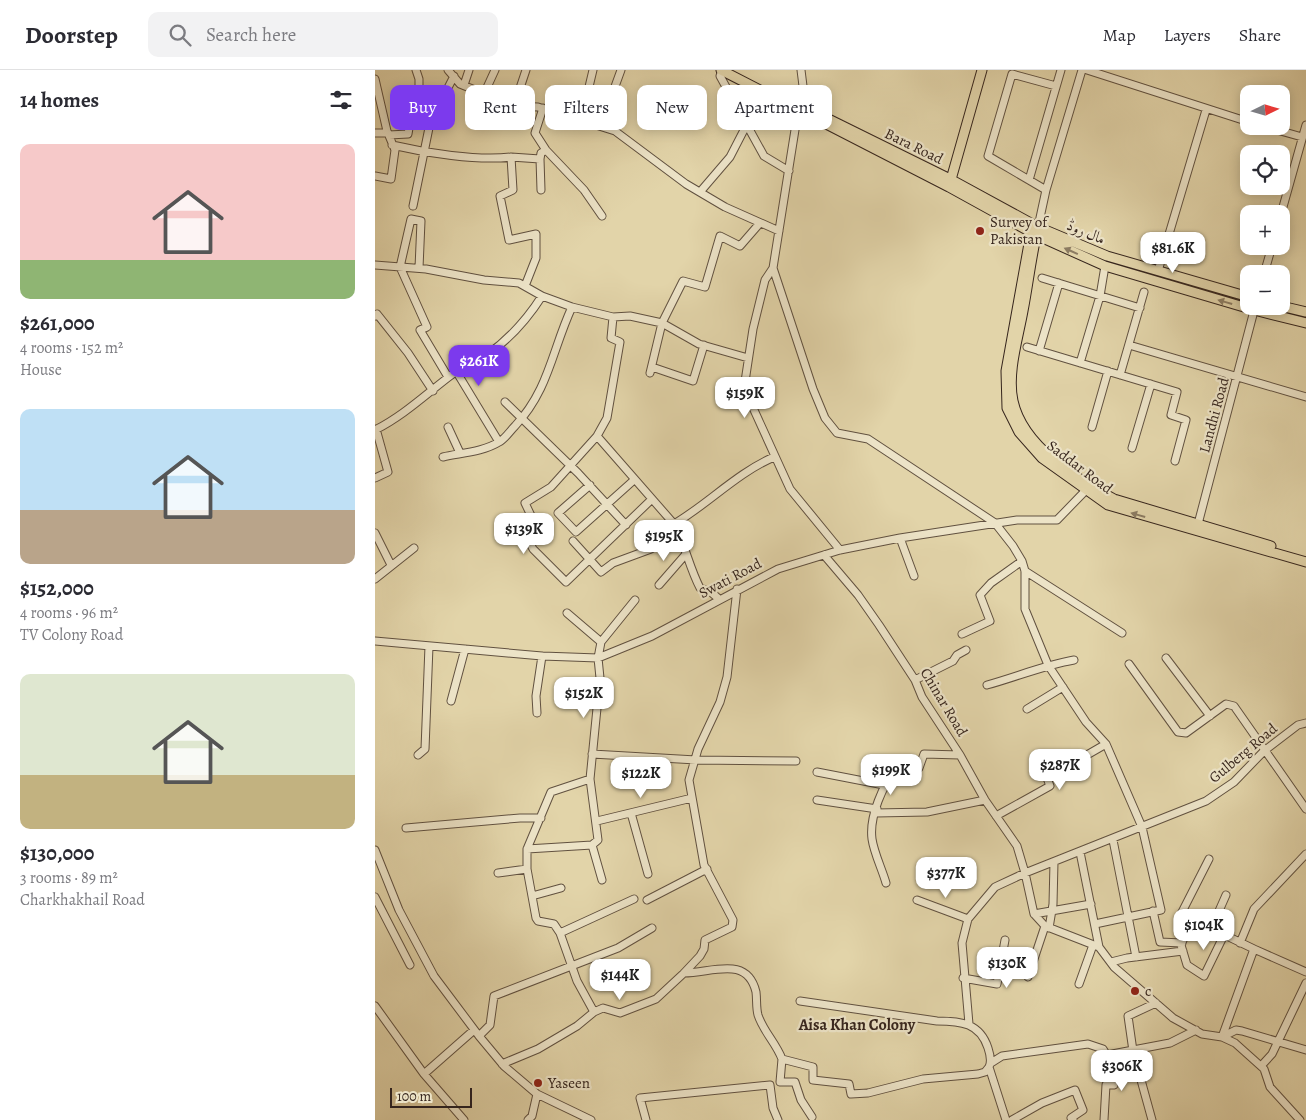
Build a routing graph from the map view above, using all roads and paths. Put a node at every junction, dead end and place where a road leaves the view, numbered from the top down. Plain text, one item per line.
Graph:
1 (416, 70) edge
2 (448, 70) edge
3 (469, 70) edge
4 (495, 70) edge
5 (526, 70) edge
6 (593, 70) edge
7 (621, 70) edge
8 (722, 70) edge
9 (732, 70) edge
10 (801, 70) edge
11 (982, 70) edge
12 (1061, 70) edge
13 (1082, 70) edge
14 (1087, 70) edge
15 (454, 76) junction
16 (375, 79) edge
17 (463, 85) joint
18 (488, 85) edge
19 (521, 85) edge
20 (589, 85) edge
21 (616, 85) edge
22 (726, 85) edge
23 (752, 85) edge
24 (758, 85) edge
25 (803, 85) edge
26 (1056, 86) junction
27 (535, 107) edge
28 (543, 108) joint
29 (1206, 110) junction
30 (1240, 119) edge
31 (832, 125) edge
32 (1306, 127) edge
33 (612, 130) edge
34 (744, 130) edge
35 (748, 130) edge
36 (795, 130) edge
37 (375, 132) edge
38 (388, 134) junction
39 (1290, 134) edge
40 (1302, 137) junction
41 (393, 145) junction
42 (546, 150) junction
43 (424, 152) junction
44 (511, 157) junction
45 (539, 159) junction
46 (789, 171) junction
47 (375, 176) edge
48 (1029, 180) junction
49 (950, 183) junction
50 (541, 190) dead end
51 (1046, 190) junction
52 (700, 192) junction
53 (1283, 205) edge
54 (413, 206) dead end
55 (602, 216) dead end
56 (760, 223) junction
57 (1021, 226) junction
58 (1034, 230) junction
59 (779, 232) junction
60 (1051, 242) junction
61 (1030, 255) junction
62 (375, 266) edge
63 (1105, 266) junction
64 (400, 267) junction
65 (419, 268) junction
66 (773, 268) junction
67 (1158, 271) junction
68 (1042, 278) dead end
69 (1059, 283) junction
70 (525, 286) junction
71 (1144, 292) dead end
72 (1240, 294) edge
73 (542, 296) junction
74 (1100, 296) junction
75 (1240, 304) edge
76 (572, 307) junction
77 (1140, 308) junction
78 (1290, 308) edge
79 (1306, 312) edge
80 (1253, 315) edge
81 (1279, 315) edge
82 (375, 316) edge
83 (613, 316) junction
84 (1306, 323) edge
85 (663, 324) junction
86 (704, 345) junction
87 (1129, 345) junction
88 (1027, 347) dead end
89 (1039, 351) junction
90 (748, 358) junction
91 (1080, 363) junction
92 (457, 371) junction
93 (1108, 371) junction
94 (1120, 375) junction
95 (1239, 376) junction
96 (448, 377) junction
97 (1151, 384) junction
98 (433, 391) junction
99 (1306, 396) edge
100 (505, 402) dead end
101 (521, 419) junction
102 (1092, 426) dead end
103 (448, 427) dead end
104 (376, 429) edge
105 (597, 436) junction
106 (499, 442) junction
107 (1132, 448) dead end
108 (460, 453) junction
109 (443, 457) dead end
110 (774, 457) junction
111 (1175, 461) dead end
112 (571, 467) junction
113 (375, 478) edge
114 (634, 480) junction
115 (590, 485) junction
116 (1088, 489) junction
117 (652, 499) junction
118 (607, 504) junction
119 (995, 523) junction
120 (674, 524) junction
121 (626, 525) junction
122 (1197, 527) junction
123 (679, 532) junction
124 (375, 533) edge
125 (900, 538) junction
126 (573, 541) dead end
127 (414, 548) dead end
128 (840, 550) junction
129 (686, 554) junction
130 (824, 555) junction
131 (1306, 555) edge
132 (1023, 560) junction
133 (589, 561) junction
134 (1306, 562) edge
135 (391, 565) junction
136 (1025, 571) junction
137 (914, 576) dead end
138 (375, 579) edge
139 (659, 585) dead end
140 (737, 589) junction
141 (719, 599) junction
142 (635, 600) dead end
143 (567, 613) dead end
144 (1122, 633) dead end
145 (962, 634) dead end
146 (375, 641) edge
147 (601, 642) junction
148 (429, 646) junction
149 (465, 649) junction
150 (966, 650) dead end
151 (542, 656) junction
152 (598, 658) junction
153 (1166, 658) dead end
154 (1074, 660) dead end
155 (1129, 664) dead end
156 (1049, 665) junction
157 (915, 680) junction
158 (987, 685) dead end
159 (1063, 687) junction
160 (451, 701) dead end
161 (1027, 709) dead end
162 (537, 713) dead end
163 (1210, 716) junction
164 (1306, 723) edge
165 (1106, 744) junction
166 (1264, 751) junction
167 (591, 754) junction
168 (418, 755) dead end
169 (959, 755) junction
170 (696, 760) junction
171 (796, 761) dead end
172 (817, 772) dead end
173 (590, 779) junction
174 (884, 785) junction
175 (692, 798) junction
176 (817, 800) dead end
177 (985, 800) junction
178 (1306, 809) edge
179 (876, 811) junction
180 (631, 813) junction
181 (997, 816) junction
182 (541, 818) junction
183 (597, 821) junction
184 (1142, 827) junction
185 (405, 828) dead end
186 (1113, 840) junction
187 (592, 845) junction
188 (527, 849) junction
189 (375, 850) edge
190 (1080, 852) junction
191 (1306, 854) edge
192 (1209, 859) dead end
193 (1053, 862) junction
194 (527, 868) junction
195 (707, 869) junction
196 (498, 873) dead end
197 (1025, 873) junction
198 (648, 874) dead end
199 (602, 880) dead end
200 (886, 883) dead end
201 (561, 888) dead end
202 (1226, 895) dead end
203 (532, 896) junction
204 (375, 897) edge
205 (634, 899) dead end
206 (647, 900) dead end
207 (917, 900) dead end
208 (1091, 904) junction
209 (1052, 911) junction
210 (1153, 911) junction
211 (1033, 914) junction
212 (1128, 917) junction
213 (968, 919) junction
214 (1192, 919) junction
215 (1095, 924) junction
216 (1047, 927) junction
217 (652, 928) dead end
218 (1211, 929) junction
219 (560, 933) junction
220 (1224, 935) junction
221 (1005, 940) dead end
222 (1182, 943) junction
223 (1240, 943) junction
224 (1096, 946) junction
225 (1254, 949) junction
226 (1183, 951) junction
227 (1136, 957) junction
228 (1111, 962) junction
229 (409, 965) dead end
230 (572, 967) junction
231 (1306, 972) edge
232 (684, 973) junction
233 (1028, 977) dead end
234 (963, 978) junction
235 (1306, 983) edge
236 (1079, 984) dead end
237 (800, 1001) dead end
238 (1156, 1003) junction
239 (376, 1009) edge
240 (594, 1012) junction
241 (969, 1024) junction
242 (1196, 1030) junction
243 (476, 1033) junction
244 (1222, 1037) junction
245 (1278, 1041) junction
246 (1306, 1050) edge
247 (1133, 1051) junction
248 (1107, 1055) junction
249 (782, 1059) junction
250 (502, 1064) junction
251 (990, 1065) junction
252 (1261, 1066) junction
253 (424, 1074) junction
254 (537, 1094) junction
255 (1005, 1118) edge
256 (811, 1119) edge
257 (464, 1120) edge
258 (529, 1120) edge
259 (591, 1120) edge
260 (646, 1120) edge
261 (778, 1120) edge
262 (998, 1120) edge
263 (1013, 1120) edge
264 (1073, 1120) edge
265 (1104, 1120) edge
266 (1152, 1120) edge
267 (1300, 1120) edge

1 - 38 street
2 - 15 street
3 - 17 street
4 - 18 street
5 - 19 street
6 - 20 street
7 - 21 street
8 - 22 street
8 - 23 main road
9 - 24 main road, Bara Road
10 - 25 street
11 - 49 main road
12 - 26 street
13 - 51 street
14 - 29 street
15 - 17 street
15 - 43 street
16 - 38 street
26 - 48 street
26 - 48 street
27 - 28 street
28 - 42 street
29 - 30 street
29 - 67 street
31 - 49 main road, Bara Road
32 - 40 street
33 - 52 street
34 - 52 street
35 - 46 street
36 - 46 street
37 - 38 street
38 - 41 street
39 - 40 street
40 - 53 street
41 - 43 street
41 - 47 street
42 - 45 street
42 - 55 street
43 - 44 street
43 - 54 street
44 - 45 street
44 - 70 street
45 - 50 street
46 - 59 street
48 - 51 street
49 - 57 main road
49 - 58 main road, مال روڈ
51 - 58 street
52 - 56 street
56 - 59 street
56 - 85 street
57 - 58 main road
57 - 61 main road
58 - 60 main road, مال روڈ
58 - 61 main road
58 - 67 main road, مال روڈ
59 - 66 street
60 - 61 main road
63 -> 60 main road, مال روڈ
61 - 116 main road
62 - 64 street
63 - 74 street
75 -> 63 main road, مال روڈ
64 - 65 street
64 - 65 street
64 - 96 street
65 - 70 street
66 - 90 street
66 - 119 street
67 - 72 main road, مال روڈ
68 - 69 street
69 - 74 street
69 - 89 street
70 - 73 street
71 - 77 street
73 - 76 street
73 - 92 street
74 - 77 street
74 - 91 street
76 - 83 street
76 - 101 street
77 - 87 street
78 - 79 main road
80 - 95 street, Landhi Road
81 - 84 main road, مال روڈ
82 - 98 street
83 - 85 street
83 - 105 street
85 - 86 street
85 - 86 street
86 - 90 street
87 - 94 street
87 - 95 street
88 - 89 street
89 - 91 street
90 - 110 street
91 - 93 street
92 - 96 street
92 - 106 street
93 - 94 street
93 - 102 street
94 - 97 street
95 - 99 street
95 - 122 street, Landhi Road
96 - 98 street
97 - 107 street
97 - 111 street
98 - 104 street
100 - 101 street
101 - 106 street
101 - 112 street
103 - 108 street
104 - 113 street
105 - 112 street
105 - 114 street
106 - 108 street
108 - 109 street
110 - 120 street
110 - 128 street
112 - 115 street
112 - 133 street
114 - 117 street
114 - 118 street
115 - 118 street
115 - 118 street
116 - 119 street, Swati Road
116 - 122 main road
117 - 120 street
117 - 121 street
118 - 121 street
119 - 125 street, Swati Road
119 - 132 street
120 - 123 street
121 - 133 street
122 - 131 main road
122 - 134 main road
123 - 129 street
123 - 133 street
124 - 135 street
125 - 128 street, Swati Road
125 - 137 street
126 - 133 street
127 - 135 street
128 - 130 street, Swati Road
129 - 139 street
129 - 141 street
130 - 140 street, Swati Road
130 - 157 street, Chinar Road
132 - 136 street
132 - 145 street
135 - 138 street
136 - 144 street
136 - 156 street
140 - 141 street, Swati Road
140 - 170 street
141 - 152 street, Swati Road
142 - 147 street
143 - 147 street
146 - 148 street, Swati Road
147 - 152 street
148 - 149 street, Swati Road
148 - 168 street
149 - 151 street, Swati Road
149 - 160 street
150 - 157 street
151 - 152 street, Swati Road
151 - 162 street
152 - 167 street
153 - 163 street
154 - 156 street
155 - 163 street
156 - 158 street
156 - 159 street
157 - 169 street, Chinar Road
159 - 161 street
159 - 165 street
163 - 166 street
164 - 166 street, Gulberg Road
165 - 181 street
165 - 184 street
166 - 178 street
166 - 184 street, Gulberg Road
167 - 170 street
167 - 173 street
169 - 174 street
169 - 177 street, Chinar Road
170 - 171 street
170 - 175 street
172 - 174 street
173 - 182 street
173 - 183 street
174 - 179 street
175 - 180 street
175 - 195 street
176 - 179 street
177 - 179 street
177 - 181 street, Chinar Road
179 - 200 street
180 - 183 street
180 - 198 street
181 - 197 street, Chinar Road
182 - 185 street
182 - 188 street
183 - 187 street
184 - 186 street, Gulberg Road
184 - 210 street
186 - 190 street, Gulberg Road
186 - 212 street
187 - 188 street
187 - 199 street
188 - 194 street
189 - 243 street
190 - 193 street, Gulberg Road
190 - 208 street
191 - 223 street
192 - 214 street
193 - 197 street, Gulberg Road
193 - 209 street
194 - 196 street
194 - 203 street
195 - 206 street
195 - 232 street
197 - 211 street, Chinar Road
197 - 213 street, Gulberg Road
201 - 203 street
202 - 218 street
203 - 219 street
204 - 229 street
205 - 219 street
207 - 213 street
208 - 209 street
208 - 215 street
209 - 211 street
209 - 216 street
210 - 212 street
210 - 222 street
211 - 216 street
212 - 215 street
212 - 227 street
213 - 234 street
214 - 218 street
214 - 222 street
215 - 224 street
216 - 224 street
216 - 233 street
217 - 230 street
218 - 220 street
219 - 230 street
220 - 223 street
220 - 226 street
221 - 234 street
222 - 226 street
223 - 225 street
224 - 228 street
224 - 236 street
225 - 231 street
225 - 244 street
226 - 227 street
227 - 228 street
228 - 238 street
230 - 240 street
230 - 243 street
232 - 240 street
232 - 249 street
234 - 241 street
235 - 245 street
237 - 241 street
238 - 242 street
238 - 247 street
239 - 253 street
240 - 250 street
241 - 251 street
242 - 244 street
242 - 247 street
243 - 250 street
243 - 253 street
244 - 245 street
244 - 252 street
245 - 246 street
245 - 252 street
247 - 248 street
247 - 266 street
248 - 251 street
248 - 265 street
249 - 251 street
249 - 256 street
250 - 254 street
251 - 255 street
252 - 267 street
253 - 257 street
254 - 258 street
254 - 259 street
255 - 262 street
260 - 261 street
263 - 264 street

